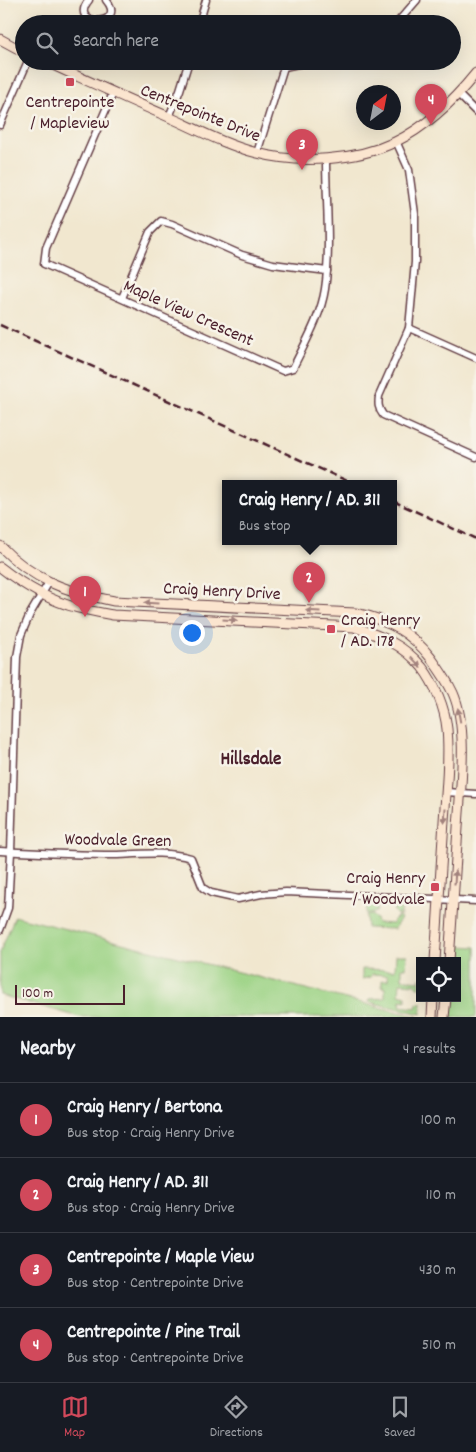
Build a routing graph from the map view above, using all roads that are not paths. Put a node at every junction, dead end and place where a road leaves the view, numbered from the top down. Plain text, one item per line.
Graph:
1 (89, 0) edge
2 (106, 0) edge
3 (206, 0) edge
4 (417, 0) edge
5 (87, 15) edge
6 (108, 15) edge
7 (202, 15) edge
8 (404, 15) edge
9 (0, 39) edge
10 (15, 47) edge
11 (24, 70) edge
12 (63, 70) edge
13 (186, 70) edge
14 (283, 70) edge
15 (476, 73) edge
16 (113, 93) junction
17 (458, 95) junction
18 (476, 112) edge
19 (169, 117) junction
20 (0, 125) edge
21 (396, 141) junction
22 (257, 153) junction
23 (326, 159) junction
24 (327, 271) junction
25 (122, 298) junction
26 (409, 328) junction
27 (476, 358) edge
28 (476, 457) edge
29 (0, 546) edge
30 (0, 567) edge
31 (49, 582) junction
32 (42, 594) junction
33 (446, 792) junction
34 (460, 793) junction
35 (476, 794) edge
36 (0, 851) edge
37 (11, 852) junction
38 (440, 898) junction
39 (453, 899) junction
40 (476, 901) edge
41 (0, 930) edge
42 (435, 957) edge
43 (449, 957) edge
44 (433, 1002) edge
45 (446, 1002) edge
46 (432, 1017) edge
47 (444, 1017) edge

1 - 5 street
2 - 6 street
3 - 7 street
4 - 8 street
9 - 10 street
11 - 20 street
12 - 16 street, Centrepointe Drive
13 - 19 street
14 - 22 street
15 - 17 street, Centrepointe Drive
16 - 19 street, Centrepointe Drive
16 - 25 street, Maple View Crescent
17 - 18 street
17 - 21 street, Centrepointe Drive
19 - 22 street, Centrepointe Drive
21 - 23 street, Centrepointe Drive
21 - 26 street
22 - 23 street, Centrepointe Drive
23 - 24 street, Maple View Crescent
24 - 25 street
24 - 25 street, Maple View Crescent
26 - 27 street
26 - 28 street
29 - 31 street, Craig Henry Drive
30 - 32 street, Craig Henry Drive
31 - 32 street
34 -> 31 street, Craig Henry Drive
32 -> 33 street, Craig Henry Drive
32 - 37 street
33 - 34 street
33 -> 38 street, Craig Henry Drive
34 - 35 street
39 -> 34 street, Craig Henry Drive
36 - 37 street
37 - 38 street, Woodvale Green
37 - 41 street
38 - 39 street
38 - 42 street, Craig Henry Drive
39 - 40 street
39 - 43 street, Craig Henry Drive
44 - 46 street
45 - 47 street

